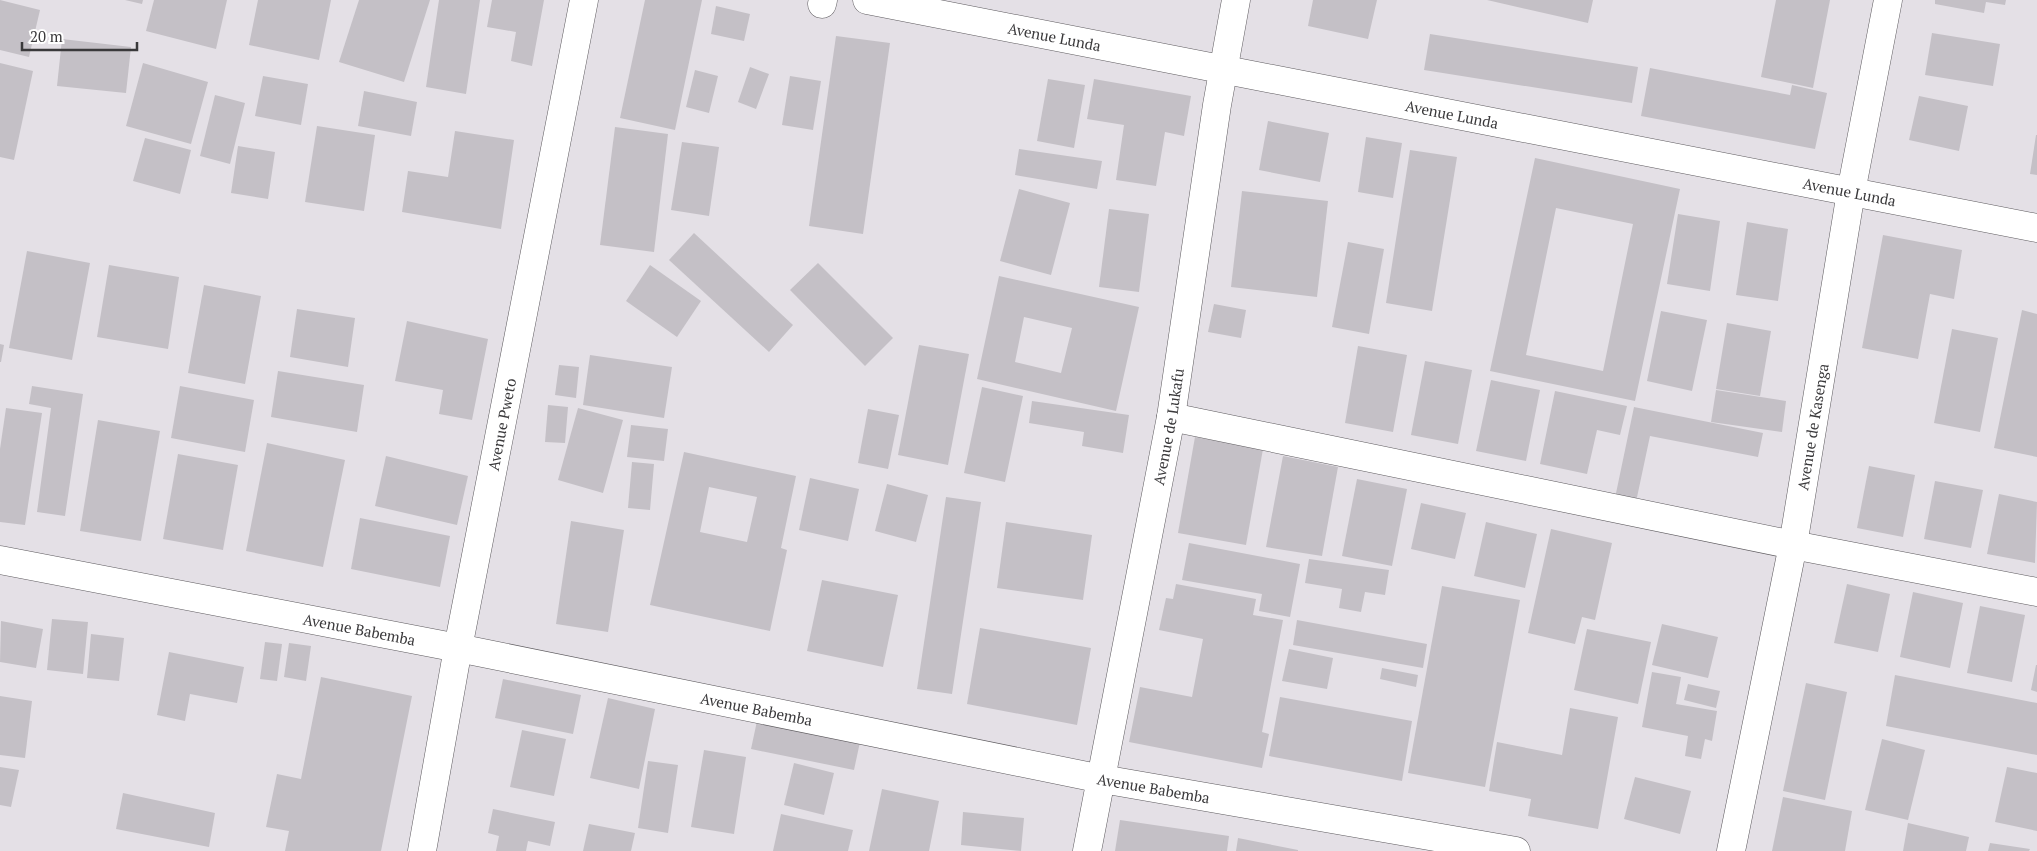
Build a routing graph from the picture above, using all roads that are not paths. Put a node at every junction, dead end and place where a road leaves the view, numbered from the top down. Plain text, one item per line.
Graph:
1 (584, 0) edge
2 (867, 0) edge
3 (1236, 0) edge
4 (1888, 0) edge
5 (1223, 68) junction
6 (1851, 192) junction
7 (2037, 228) edge
8 (1171, 417) junction
9 (1793, 545) junction
10 (0, 560) edge
11 (2037, 592) edge
12 (458, 648) junction
13 (1102, 779) junction
14 (422, 851) edge
15 (1087, 851) edge
16 (1516, 851) edge
17 (1732, 851) edge

1 - 12 street, Avenue Pweto
2 - 5 street, Avenue Lunda
3 - 5 street, Avenue de Lukafu
4 - 6 street, Avenue de Kasenga
5 - 6 street, Avenue Lunda
5 - 8 street, Avenue de Lukafu
6 - 7 street, Avenue Lunda
6 - 9 street, Avenue de Kasenga
8 - 9 street
8 - 13 street, Avenue de Lukafu
9 - 11 street
9 - 17 street, Avenue de Kasenga
10 - 12 street, Avenue Babemba
12 - 13 street, Avenue Babemba
12 - 14 street, Avenue Pweto
13 - 15 street, Avenue de Lukafu
13 - 16 street, Avenue Babemba

